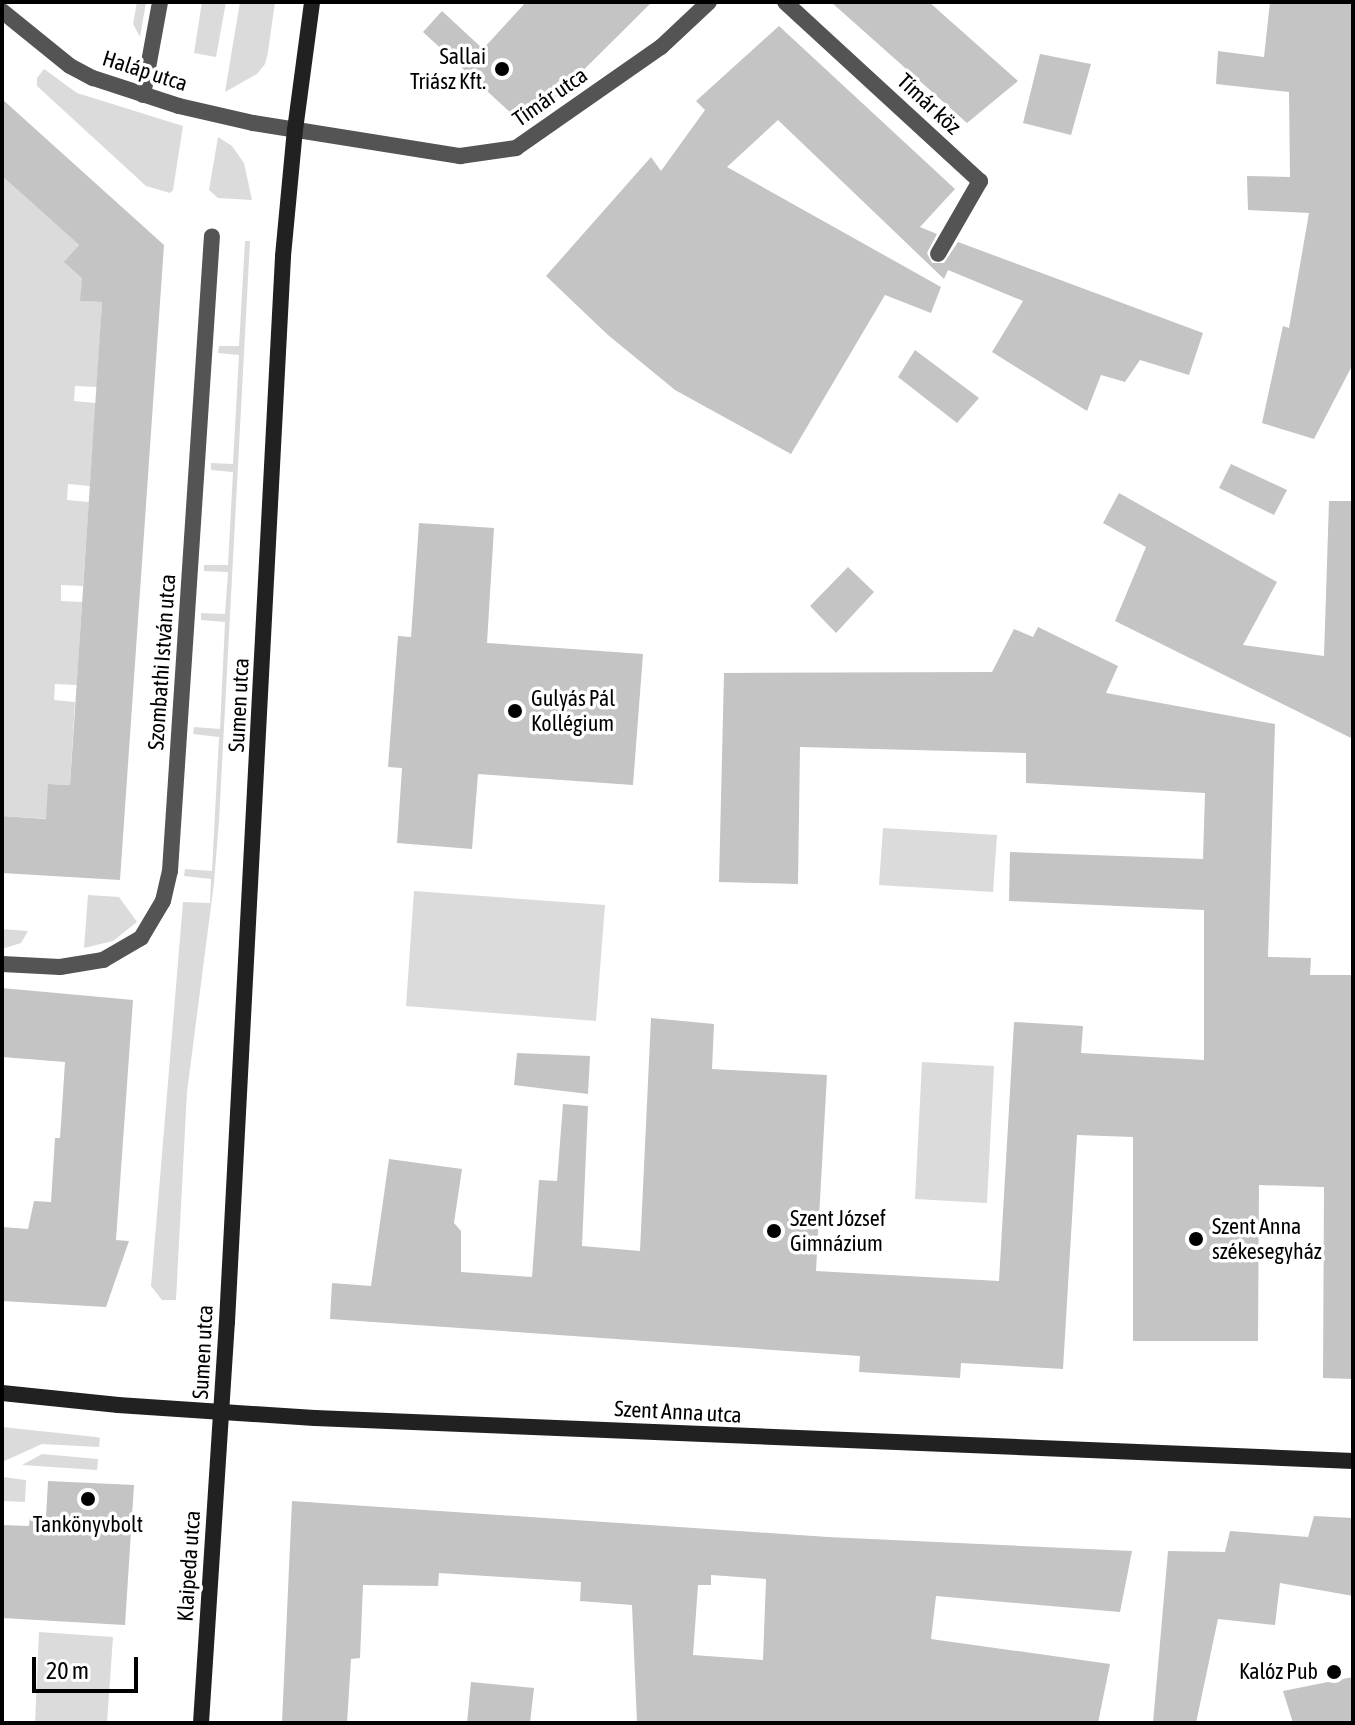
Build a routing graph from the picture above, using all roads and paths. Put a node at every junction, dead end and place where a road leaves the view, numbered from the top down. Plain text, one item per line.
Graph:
1 (160, 2) edge
2 (312, 2) edge
3 (709, 2) edge
4 (785, 2) edge
5 (3, 15) edge
6 (143, 95) junction
7 (295, 130) junction
8 (212, 236) dead end
9 (938, 254) dead end
10 (2, 964) edge
11 (2, 1393) edge
12 (222, 1412) junction
13 (1353, 1461) edge
14 (201, 1723) edge

1 - 6 street
2 - 7 street, Sumen utca
3 - 7 street, Tímár utca
4 - 9 street, Tímár köz
5 - 6 street, Haláp utca
6 - 7 street, Haláp utca
7 - 12 street, Sumen utca
8 - 10 street, Szombathi István utca
11 - 12 street, Szent Anna utca
12 - 13 street, Szent Anna utca
12 - 14 street, Klaipeda utca

